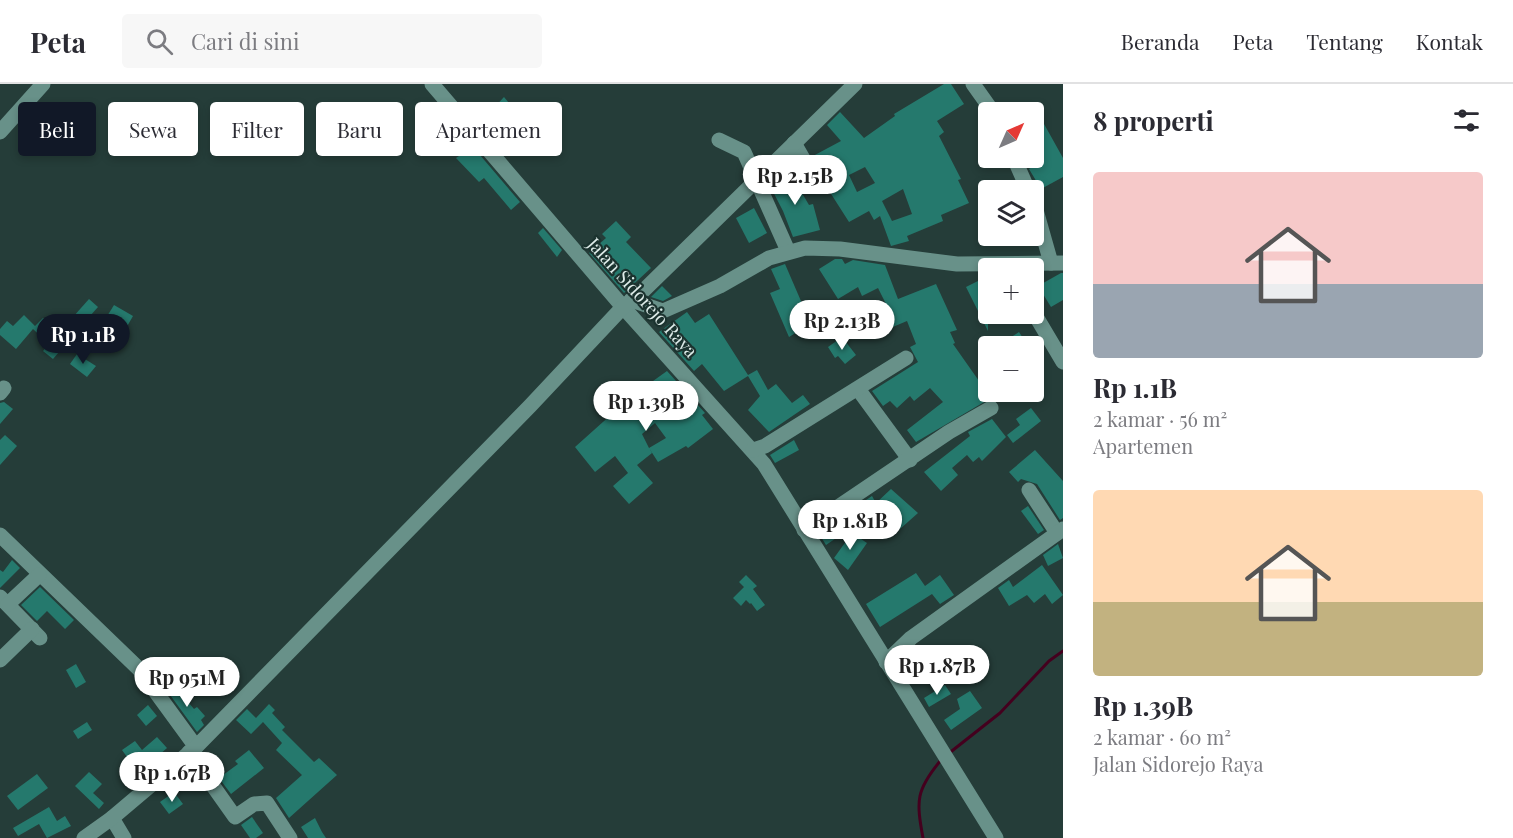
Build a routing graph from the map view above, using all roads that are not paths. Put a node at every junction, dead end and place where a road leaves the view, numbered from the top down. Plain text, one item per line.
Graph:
1 (43, 84) edge
2 (432, 84) edge
3 (855, 84) edge
4 (973, 84) edge
5 (986, 102) edge
6 (0, 132) edge
7 (719, 140) dead end
8 (794, 143) junction
9 (757, 179) junction
10 (817, 183) dead end
11 (1044, 229) edge
12 (788, 251) junction
13 (1057, 263) edge
14 (978, 265) edge
15 (627, 304) junction
16 (1041, 324) edge
17 (906, 358) dead end
18 (1063, 362) edge
19 (858, 389) junction
20 (991, 408) dead end
21 (753, 450) junction
22 (910, 460) junction
23 (1029, 490) dead end
24 (804, 530) junction
25 (1060, 531) edge
26 (0, 535) edge
27 (39, 575) junction
28 (2, 600) edge
29 (0, 660) edge
30 (885, 662) junction
31 (192, 749) junction
32 (112, 818) junction
33 (84, 838) edge
34 (124, 838) edge
35 (290, 838) edge
36 (996, 838) edge

1 - 6 street
2 - 15 street, Jalan Sidorejo Raya
3 - 8 street
4 - 5 street
7 - 9 street
8 - 9 street
8 - 10 street
9 - 12 street
9 - 15 street
11 - 13 street
12 - 14 street
12 - 15 street
15 - 21 street, Jalan Sidorejo Raya
15 - 31 street
16 - 18 street
17 - 19 street
19 - 21 street
19 - 22 street
20 - 22 street
21 - 24 street, Jalan Sidorejo Raya
22 - 24 street
23 - 25 street
24 - 30 street, Jalan Sidorejo Raya
25 - 30 street
26 - 27 street
27 - 28 street
27 - 31 street
28 - 29 street
30 - 36 street, Jalan Sidorejo Raya
31 - 32 street
31 - 35 street
32 - 33 street
32 - 34 street

